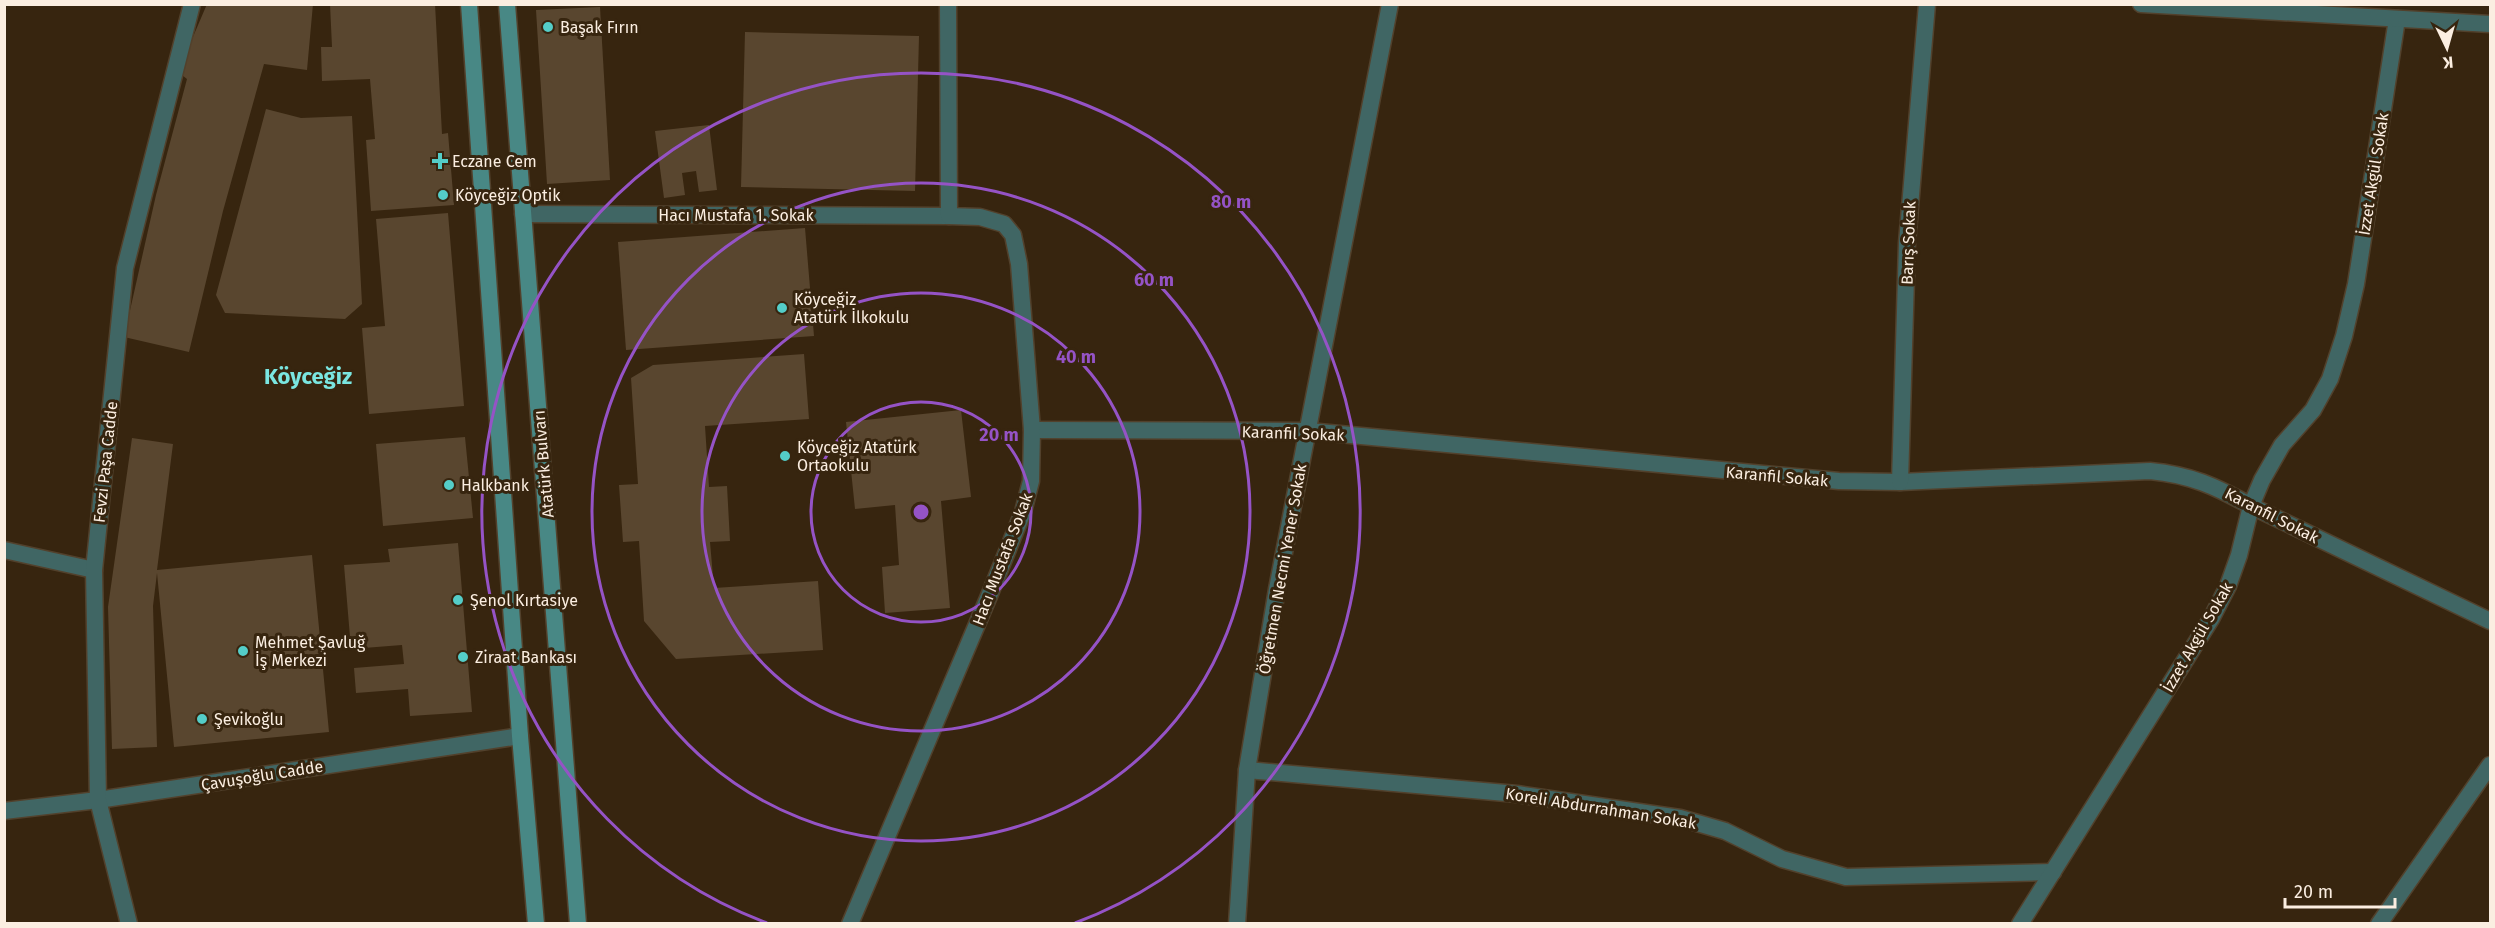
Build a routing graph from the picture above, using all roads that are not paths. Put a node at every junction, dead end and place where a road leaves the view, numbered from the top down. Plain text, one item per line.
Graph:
1 (192, 4) edge
2 (469, 4) edge
3 (507, 4) edge
4 (948, 4) edge
5 (1390, 4) edge
6 (1927, 4) edge
7 (2141, 4) edge
8 (2397, 19) junction
9 (2490, 24) edge
10 (523, 214) junction
11 (949, 216) junction
12 (1032, 430) junction
13 (1308, 431) junction
14 (1900, 482) junction
15 (2251, 506) junction
16 (4, 549) edge
17 (94, 570) junction
18 (2490, 621) edge
19 (520, 736) junction
20 (2490, 765) edge
21 (1247, 770) junction
22 (98, 800) junction
23 (4, 811) edge
24 (2053, 872) junction
25 (129, 924) edge
26 (536, 924) edge
27 (578, 924) edge
28 (850, 924) edge
29 (1237, 924) edge
30 (2020, 924) edge
31 (2379, 924) edge

1 - 17 street, Fevzi Paşa Cadde
2 - 19 main road
3 - 10 main road, Atatürk Bulvarı
4 - 11 street
5 - 13 street, Öğretmen Necmi Yener Sokak
6 - 14 street, Barış Sokak
7 - 8 street
8 - 9 street
8 - 15 street, İzzet Akgül Sokak
10 - 11 street, Hacı Mustafa 1. Sokak
10 - 27 main road, Atatürk Bulvarı
11 - 12 street, Hacı Mustafa Sokak
12 - 13 street, Karanfil Sokak
12 - 28 street, Hacı Mustafa Sokak
13 - 14 street, Karanfil Sokak
13 - 21 street, Öğretmen Necmi Yener Sokak
14 - 15 street, Karanfil Sokak
15 - 18 street, Karanfil Sokak
15 - 24 street, İzzet Akgül Sokak
16 - 17 street
17 - 22 street, Fevzi Paşa Cadde
19 - 22 street, Çavuşoğlu Cadde
19 - 26 main road
20 - 31 street
21 - 24 street, Koreli Abdurrahman Sokak
21 - 29 street, Öğretmen Necmi Yener Sokak
22 - 23 street, Çavuşoğlu Cadde
22 - 25 street, Fevzi Paşa Cadde
24 - 30 street, İzzet Akgül Sokak

